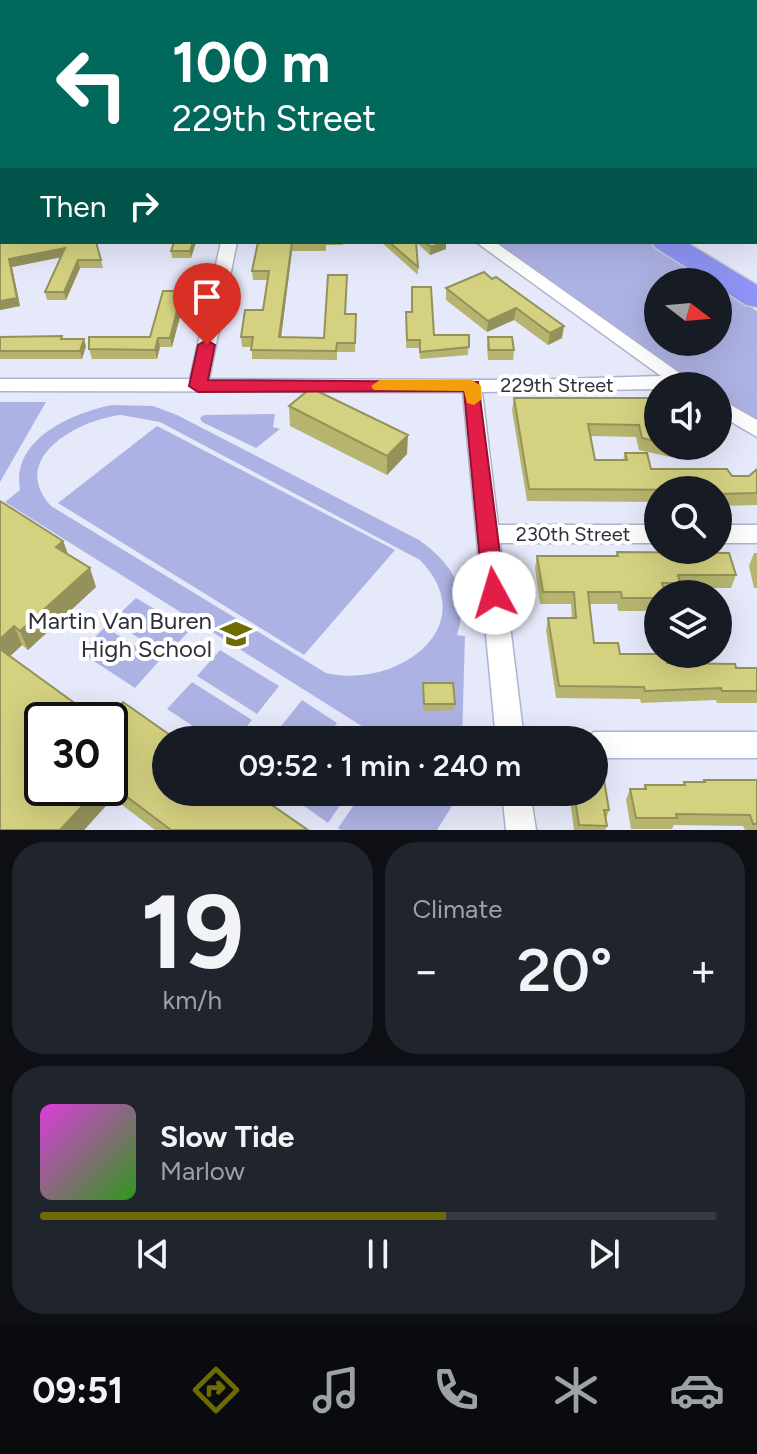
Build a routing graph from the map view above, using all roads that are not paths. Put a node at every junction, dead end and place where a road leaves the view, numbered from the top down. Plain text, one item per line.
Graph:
1 (229, 244) edge
2 (487, 244) edge
3 (669, 244) edge
4 (713, 244) edge
5 (757, 270) edge
6 (757, 298) edge
7 (668, 372) edge
8 (644, 384) edge
9 (0, 385) edge
10 (198, 386) junction
11 (472, 386) junction
12 (732, 414) edge
13 (757, 430) edge
14 (488, 534) junction
15 (644, 534) edge
16 (732, 534) edge
17 (757, 534) edge
18 (509, 726) edge
19 (608, 745) edge
20 (757, 745) edge
21 (518, 806) edge
22 (521, 830) edge

1 - 10 street
2 - 7 street
3 - 6 highway
4 - 5 highway
8 - 11 street, 229th Street
9 - 10 street, 229th Street
10 - 11 street, 229th Street
11 - 14 street
12 - 13 street
14 - 15 street, 230th Street
14 - 18 street
16 - 17 street
19 - 20 street
21 - 22 street

